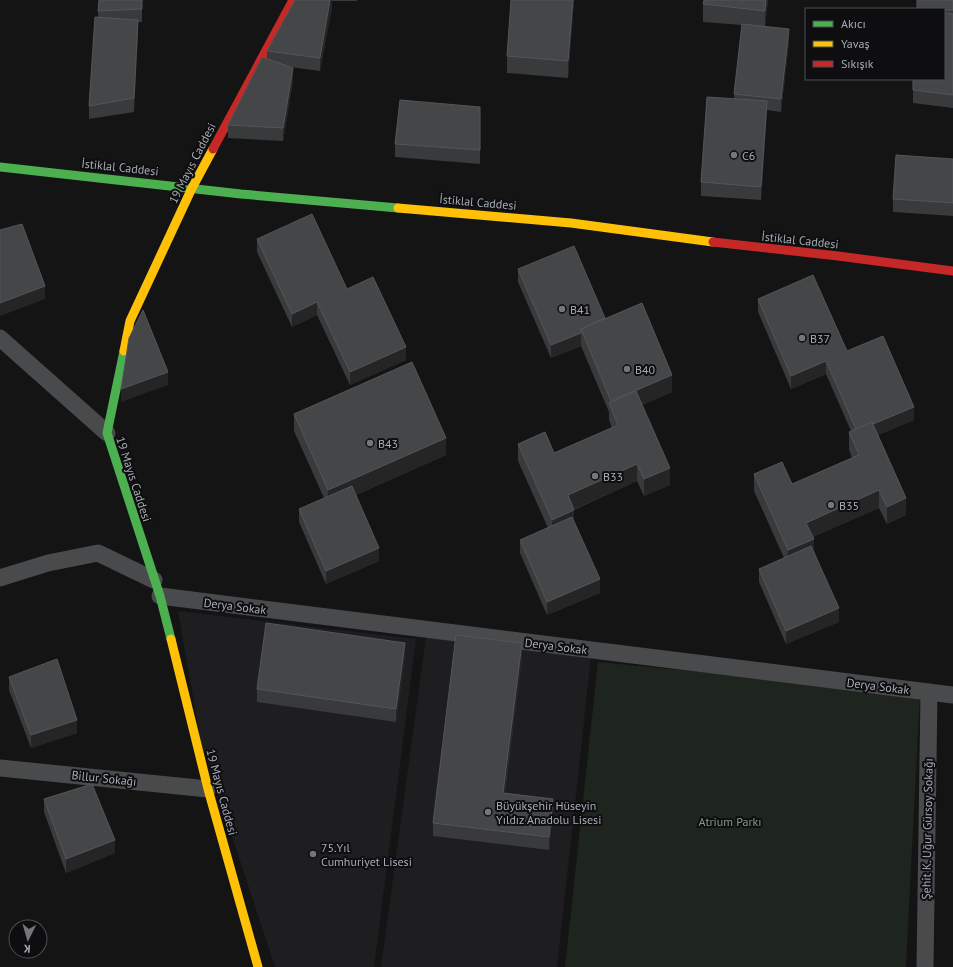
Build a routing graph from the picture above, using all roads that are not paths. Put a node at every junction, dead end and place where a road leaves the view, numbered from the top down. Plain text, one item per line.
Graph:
1 (293, 0) edge
2 (0, 167) edge
3 (192, 188) junction
4 (953, 271) edge
5 (0, 338) edge
6 (107, 433) junction
7 (0, 578) edge
8 (154, 580) junction
9 (160, 596) junction
10 (929, 692) junction
11 (953, 695) edge
12 (0, 768) edge
13 (208, 789) junction
14 (258, 967) edge
15 (925, 967) edge

1 - 3 street, 19 Mayıs Caddesi
2 - 3 street, İstiklal Caddesi
3 - 4 street, İstiklal Caddesi
3 - 6 street, 19 Mayıs Caddesi
5 - 6 street
6 - 8 street, 19 Mayıs Caddesi
7 - 8 street
8 - 9 street, 19 Mayıs Caddesi
9 - 10 street, Derya Sokak
9 - 13 street, 19 Mayıs Caddesi
10 - 11 street, Derya Sokak
10 - 15 street, Şehit K. Uğur Gürsoy Sokağı
12 - 13 street, Billur Sokağı
13 - 14 street, 19 Mayıs Caddesi

